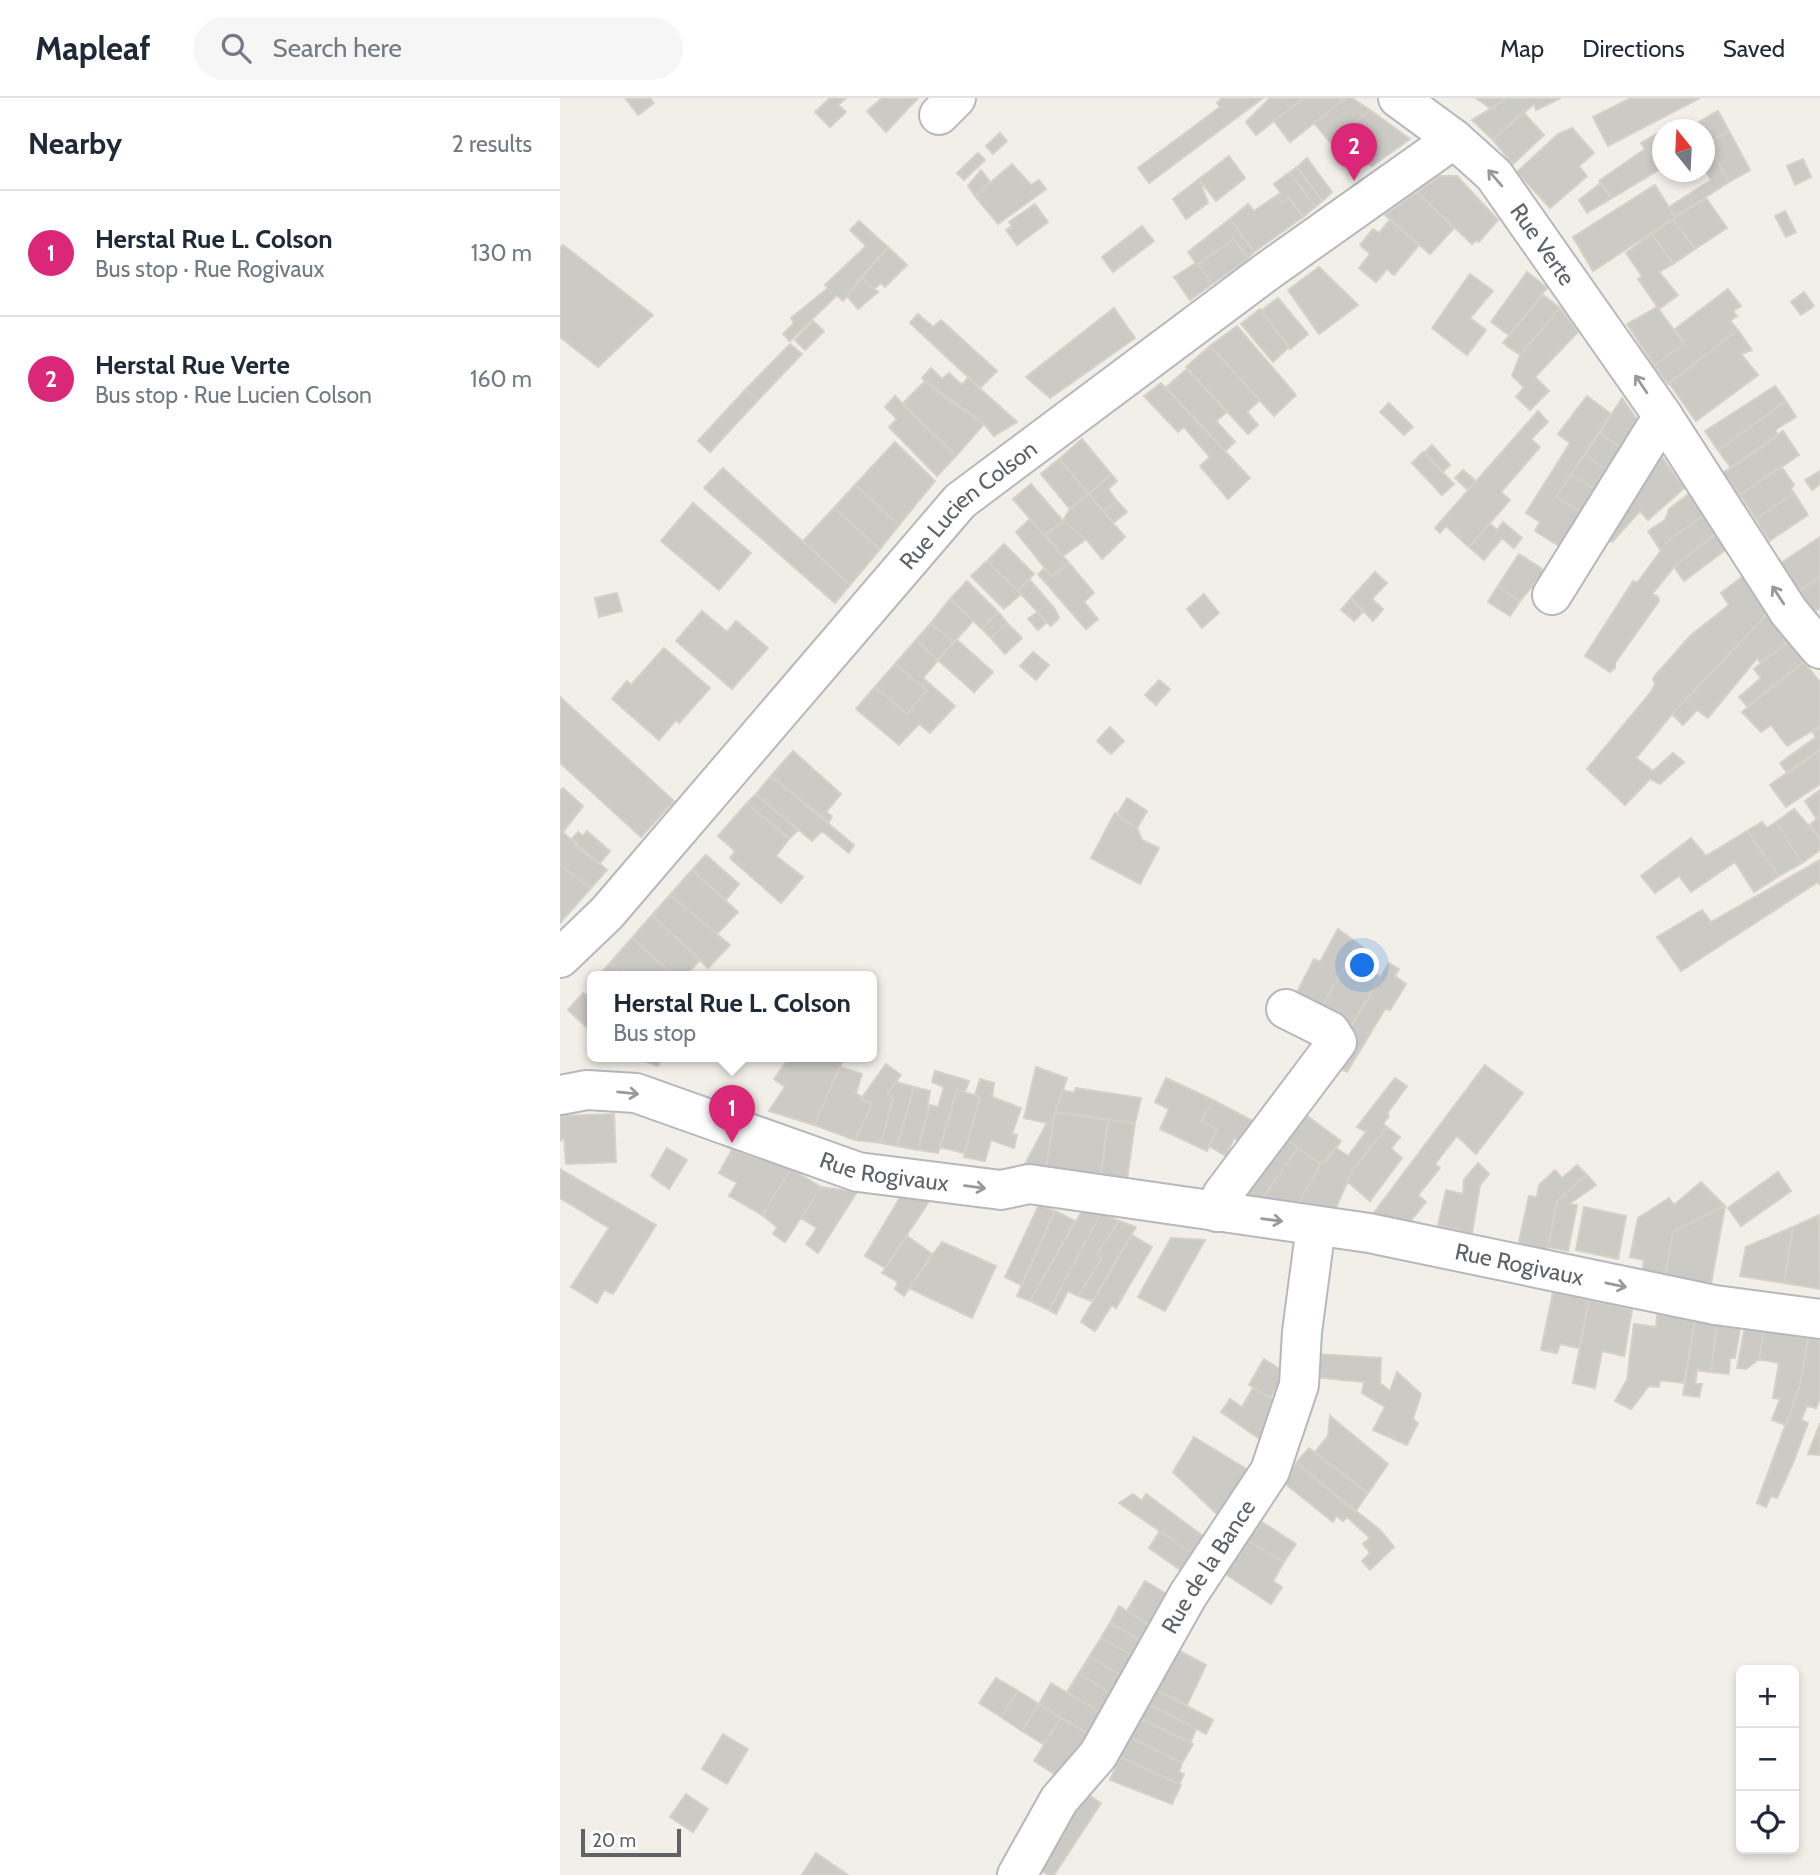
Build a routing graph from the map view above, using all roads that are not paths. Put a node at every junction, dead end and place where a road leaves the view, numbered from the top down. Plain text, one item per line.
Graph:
1 (1398, 98) edge
2 (1454, 139) junction
3 (1662, 416) junction
4 (1552, 595) dead end
5 (1820, 649) edge
6 (560, 958) edge
7 (1286, 1009) dead end
8 (560, 1095) edge
9 (1217, 1212) junction
10 (1316, 1226) junction
11 (1820, 1320) edge
12 (1017, 1875) edge

1 - 2 street, Rue Verte
3 -> 2 street, Rue Verte
2 - 6 street, Rue Lucien Colson
3 - 4 street
5 -> 3 street, Rue Verte
7 - 9 street
8 -> 9 street, Rue Rogivaux
9 -> 10 street, Rue Rogivaux
10 -> 11 street, Rue Rogivaux
10 - 12 street, Rue de la Bance

